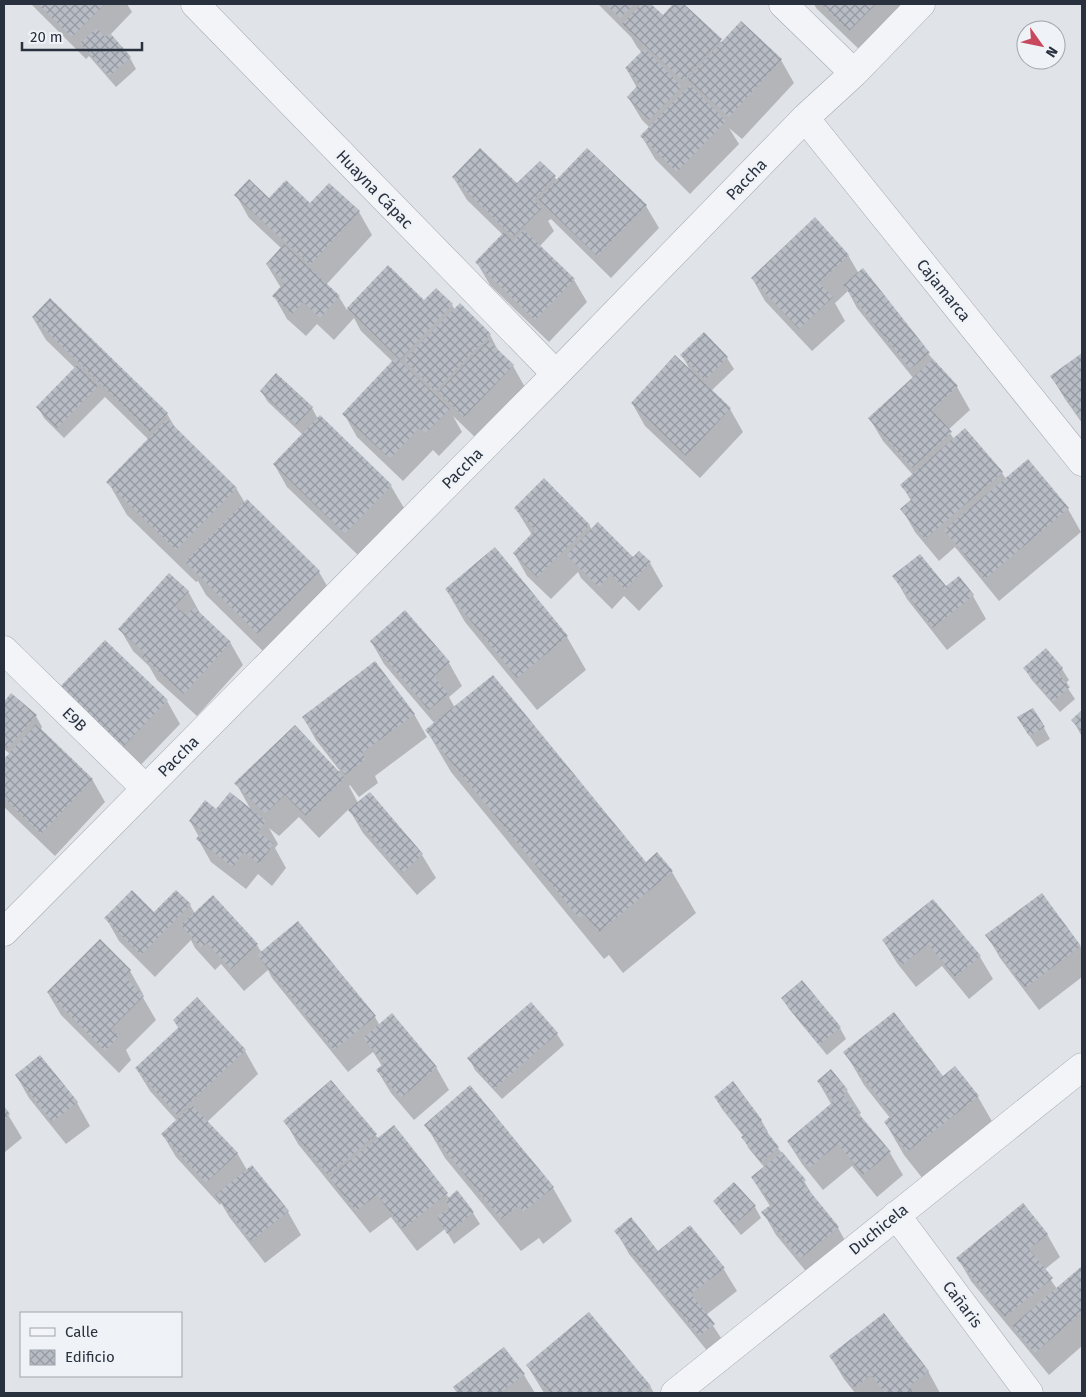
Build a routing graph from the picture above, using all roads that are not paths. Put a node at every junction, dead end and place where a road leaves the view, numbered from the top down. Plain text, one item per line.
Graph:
1 (195, 4) edge
2 (783, 4) edge
3 (921, 4) edge
4 (854, 74) junction
5 (805, 118) junction
6 (556, 374) junction
7 (1082, 462) edge
8 (4, 650) edge
9 (145, 788) junction
10 (4, 932) edge
11 (1082, 1067) edge
12 (896, 1215) junction
13 (675, 1393) edge
14 (1029, 1393) edge

1 - 6 street, Huayna Cápac
2 - 4 street
3 - 4 street, Paccha
4 - 5 street, Paccha
5 - 6 street, Paccha
5 - 7 street, Cajamarca
6 - 9 street, Paccha
8 - 9 street, E9B
9 - 10 street, Paccha
11 - 12 street, Duchicela
12 - 13 street, Duchicela
12 - 14 street, Cañaris

